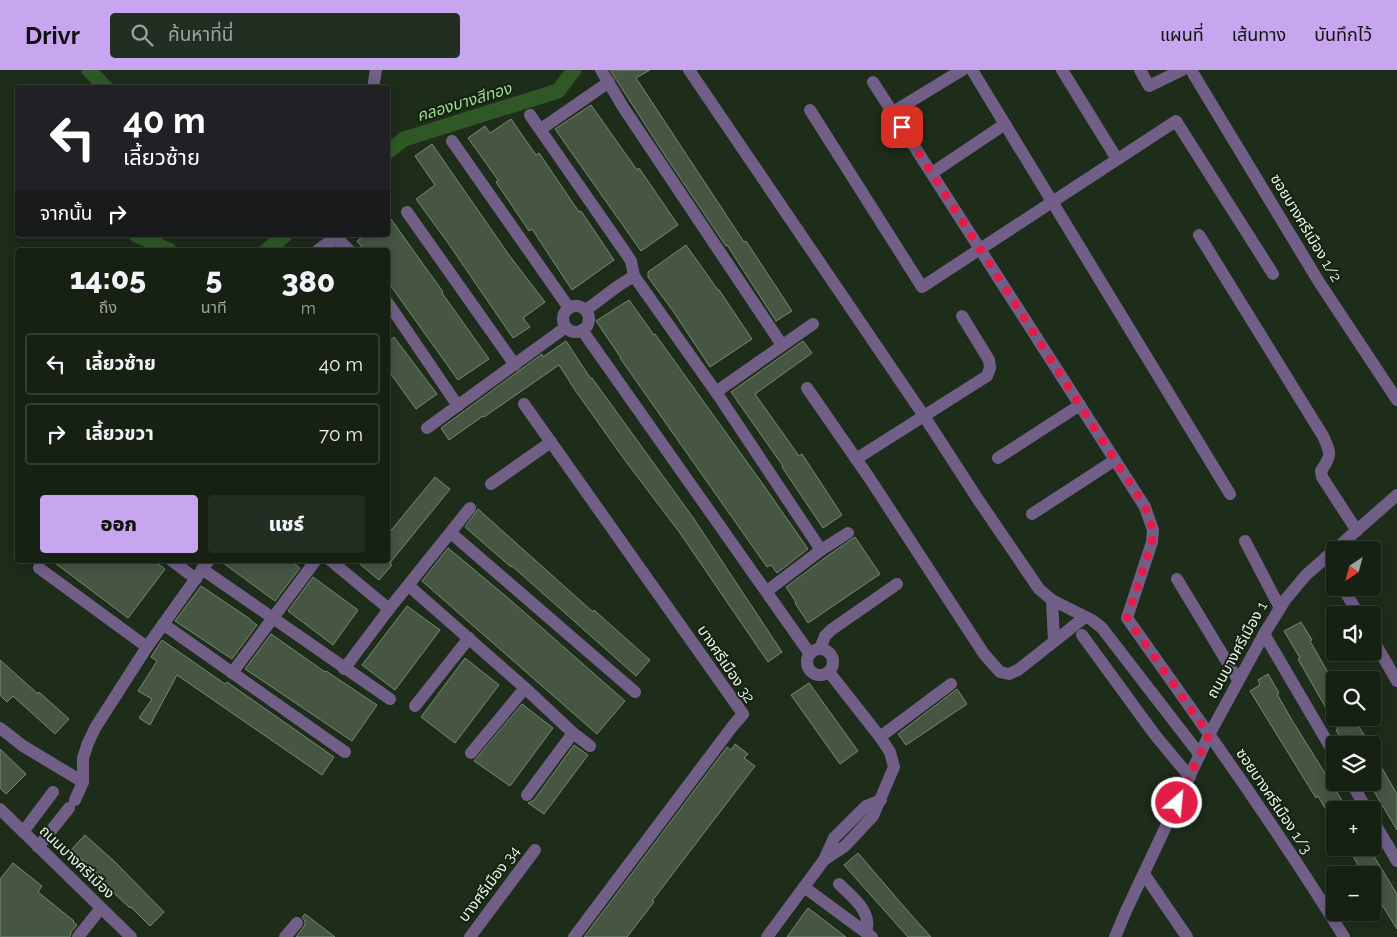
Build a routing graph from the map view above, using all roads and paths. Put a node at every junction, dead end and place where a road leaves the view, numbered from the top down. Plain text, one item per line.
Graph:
1 (376, 70) edge
2 (601, 70) edge
3 (689, 70) edge
4 (962, 70) edge
5 (972, 70) edge
6 (1062, 70) edge
7 (1140, 70) edge
8 (1182, 70) edge
9 (1191, 70) edge
10 (609, 82) junction
11 (873, 82) dead end
12 (374, 85) edge
13 (810, 110) dead end
14 (893, 112) junction
15 (530, 115) dead end
16 (1005, 124) junction
17 (541, 129) junction
18 (452, 141) dead end
19 (1117, 159) junction
20 (932, 173) junction
21 (1052, 201) junction
22 (407, 212) dead end
23 (1199, 235) dead end
24 (320, 248) edge
25 (347, 248) edge
26 (980, 248) junction
27 (1273, 274) dead end
28 (634, 276) junction
29 (390, 306) edge
30 (569, 308) junction
31 (586, 310) junction
32 (962, 316) dead end
33 (813, 324) dead end
34 (566, 327) junction
35 (582, 330) junction
36 (782, 346) junction
37 (515, 365) junction
38 (807, 388) dead end
39 (716, 392) junction
40 (1397, 400) edge
41 (524, 404) dead end
42 (1080, 405) junction
43 (458, 406) junction
44 (924, 416) junction
45 (427, 428) dead end
46 (551, 442) junction
47 (998, 458) dead end
48 (856, 459) junction
49 (1115, 460) junction
50 (491, 484) dead end
51 (1230, 494) dead end
52 (1396, 498) edge
53 (470, 508) dead end
54 (1032, 514) dead end
55 (1357, 531) junction
56 (451, 533) junction
57 (848, 533) dead end
58 (1245, 541) dead end
59 (1345, 541) edge
60 (821, 550) junction
61 (1326, 557) edge
62 (182, 563) edge
63 (314, 563) edge
64 (334, 563) edge
65 (39, 568) dead end
66 (203, 569) edge
67 (1177, 579) dead end
68 (897, 584) dead end
69 (409, 586) junction
70 (767, 591) junction
71 (1052, 600) junction
72 (1280, 608) junction
73 (390, 609) junction
74 (1085, 617) junction
75 (272, 618) junction
76 (163, 624) junction
77 (1264, 634) junction
78 (1082, 635) dead end
79 (469, 638) junction
80 (1054, 641) junction
81 (147, 647) junction
82 (815, 651) junction
83 (1381, 653) edge
84 (344, 669) junction
85 (829, 672) junction
86 (232, 673) junction
87 (1238, 680) junction
88 (1397, 681) edge
89 (951, 684) dead end
90 (525, 688) junction
91 (635, 692) dead end
92 (390, 699) dead end
93 (415, 706) dead end
94 (0, 728) edge
95 (573, 733) junction
96 (1209, 735) junction
97 (880, 737) junction
98 (1326, 740) edge
99 (590, 746) dead end
100 (345, 752) dead end
101 (471, 754) dead end
102 (1200, 755) junction
103 (83, 758) junction
104 (68, 774) junction
105 (1190, 777) junction
106 (83, 782) junction
107 (526, 794) dead end
108 (0, 810) edge
109 (23, 832) junction
110 (1381, 834) edge
111 (38, 847) junction
112 (534, 850) dead end
113 (1397, 861) edge
114 (1144, 874) junction
115 (840, 884) dead end
116 (804, 887) junction
117 (101, 908) junction
118 (297, 923) dead end
119 (869, 935) edge
120 (78, 937) edge
121 (131, 937) edge
122 (285, 937) edge
123 (470, 937) edge
124 (574, 937) edge
125 (768, 937) edge
126 (1115, 937) edge
127 (1187, 937) edge
128 (1344, 937) edge

1 - 12 street
2 - 10 street
3 - 44 street
4 - 14 street
5 - 16 street
6 - 19 street
7 - 8 street
9 - 40 street, ซอยบางศรีเมือง 1/2
10 - 17 street
10 - 36 street
11 - 14 street
13 - 26 street
14 - 20 street
15 - 17 street
16 - 20 street
16 - 21 street
17 - 28 street
18 - 30 street
19 - 21 street
19 - 27 street
20 - 26 street
21 - 26 street
21 - 51 street
22 - 37 street
23 - 55 street
24 - 25 street
26 - 42 street
28 - 31 street
28 - 39 street
29 - 43 street
30 - 31 street
30 - 34 street
31 - 35 street
32 - 44 street
33 - 36 street
34 - 35 street
34 - 37 street
35 - 70 street
36 - 39 street
37 - 43 street
38 - 48 street
39 - 60 street
41 - 46 street, บางศรีเมือง 32
42 - 47 street
42 - 49 street
43 - 45 street
44 - 48 street
44 - 71 street
46 - 50 street
46 - 124 street, บางศรีเมือง 32
48 - 80 street
49 - 54 street
49 - 96 street, ซอยบางศรีเมือง 1/3
52 - 55 street, ถนนบางศรีเมือง 1
53 - 56 street
55 - 59 street, ถนนบางศรีเมือง 1
56 - 69 street
56 - 91 street
57 - 60 street
58 - 72 street
60 - 70 street
61 - 72 street, ถนนบางศรีเมือง 1
62 - 66 street
63 - 75 street
64 - 73 street
65 - 81 street
66 - 75 street
66 - 76 street
67 - 87 street
68 - 82 street
69 - 73 street
69 - 79 street
70 - 82 street
71 - 74 street
71 - 80 street
72 - 77 street, ถนนบางศรีเมือง 1
73 - 84 street
74 - 80 street
74 - 102 street
75 - 84 street
75 - 86 street
76 - 81 street
76 - 86 street
77 - 87 street, ถนนบางศรีเมือง 1
77 - 98 street
78 - 105 street
79 - 90 street
79 - 93 street
81 - 103 street
82 - 85 street
82 - 85 street
83 - 88 street
84 - 92 street
85 - 97 street
86 - 100 street
87 - 96 street, ถนนบางศรีเมือง 1
89 - 97 street
90 - 95 street
90 - 101 street
94 - 104 street
95 - 99 street
95 - 107 street
96 - 102 street, ถนนบางศรีเมือง 1
96 - 128 street, ซอยบางศรีเมือง 1/3
97 - 116 street
102 - 105 street, ถนนบางศรีเมือง 1
103 - 104 street
103 - 106 street
104 - 106 street
104 - 109 street
105 - 114 street, ถนนบางศรีเมือง 1
106 - 111 street
108 - 109 street, ถนนบางศรีเมือง
109 - 111 street, ถนนบางศรีเมือง
110 - 113 street
111 - 117 street, ถนนบางศรีเมือง
112 - 123 street, บางศรีเมือง 34
114 - 126 street, ถนนบางศรีเมือง 1
114 - 127 street
115 - 119 street
116 - 119 street
116 - 125 street
117 - 120 street
117 - 121 street, ถนนบางศรีเมือง
118 - 122 street

